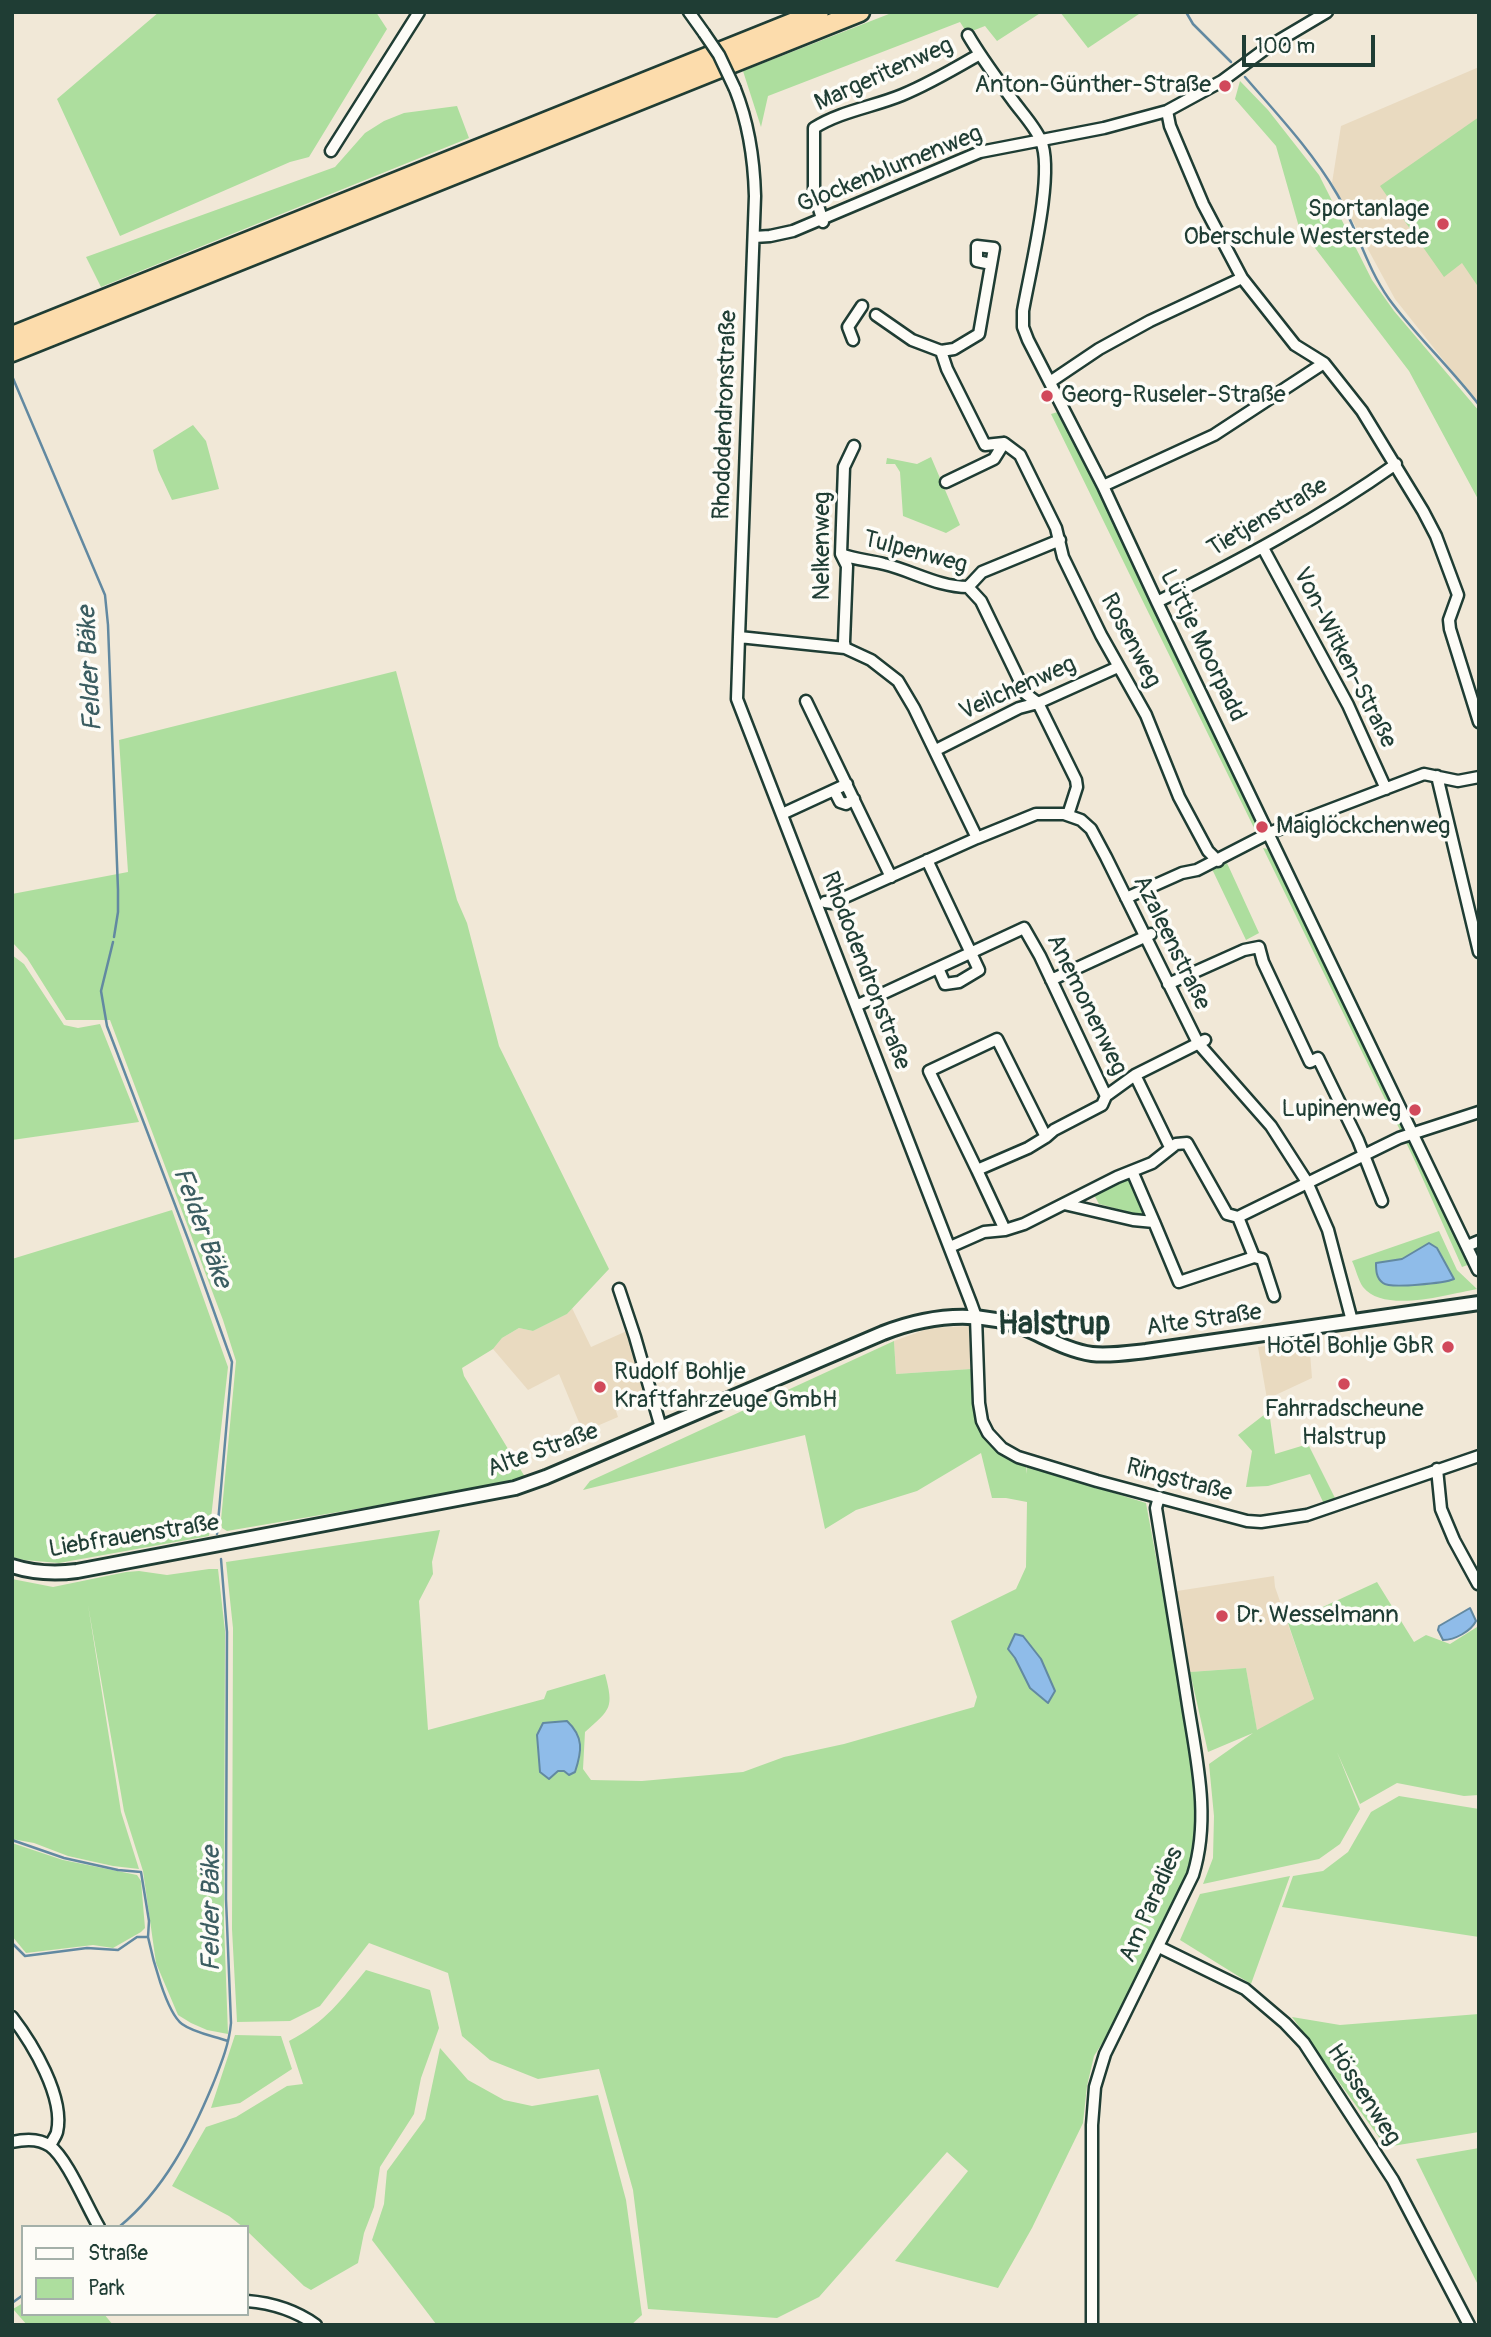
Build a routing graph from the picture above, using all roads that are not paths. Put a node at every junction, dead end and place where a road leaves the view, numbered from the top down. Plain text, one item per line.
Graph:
1 (419, 12) edge
2 (689, 12) edge
3 (819, 12) edge
4 (860, 12) edge
5 (1327, 12) edge
6 (968, 35) dead end
7 (980, 54) junction
8 (1167, 111) junction
9 (1041, 141) junction
10 (331, 151) dead end
11 (822, 220) junction
12 (754, 237) junction
13 (991, 264) dead end
14 (1242, 278) junction
15 (862, 306) dead end
16 (876, 315) dead end
17 (12, 336) edge
18 (853, 340) dead end
19 (941, 351) junction
20 (12, 352) edge
21 (1324, 363) junction
22 (1050, 382) junction
23 (1004, 443) junction
24 (854, 446) dead end
25 (1396, 464) junction
26 (946, 482) dead end
27 (1103, 486) junction
28 (1060, 540) junction
29 (1263, 548) junction
30 (841, 554) junction
31 (968, 587) junction
32 (1157, 602) junction
33 (739, 637) junction
34 (845, 648) junction
35 (1118, 667) junction
36 (806, 701) dead end
37 (1038, 703) junction
38 (1479, 722) edge
39 (936, 750) junction
40 (1437, 776) junction
41 (1479, 777) edge
42 (847, 784) junction
43 (1386, 789) junction
44 (834, 790) junction
45 (854, 799) junction
46 (782, 814) junction
47 (1069, 816) junction
48 (1269, 833) junction
49 (977, 838) junction
50 (927, 860) junction
51 (1218, 861) junction
52 (891, 877) junction
53 (1126, 898) junction
54 (825, 902) dead end
55 (1149, 936) junction
56 (1479, 952) edge
57 (971, 953) junction
58 (938, 968) junction
59 (1051, 980) junction
60 (1168, 984) junction
61 (856, 1006) junction
62 (1202, 1041) junction
63 (1135, 1075) junction
64 (1106, 1096) junction
65 (1479, 1112) edge
66 (1412, 1132) junction
67 (1046, 1137) junction
68 (1170, 1147) junction
69 (1363, 1155) junction
70 (977, 1170) junction
71 (1132, 1171) junction
72 (1307, 1181) junction
73 (1382, 1201) dead end
74 (1064, 1204) junction
75 (1238, 1217) junction
76 (1154, 1222) junction
77 (1005, 1230) junction
78 (1479, 1241) edge
79 (1467, 1246) junction
80 (950, 1247) junction
81 (1254, 1257) junction
82 (1478, 1270) edge
83 (619, 1289) dead end
84 (1274, 1296) dead end
85 (1479, 1303) edge
86 (976, 1317) junction
87 (1352, 1321) junction
88 (661, 1428) junction
89 (1479, 1456) edge
90 (1437, 1469) junction
91 (1159, 1497) junction
92 (263, 1537) joint
93 (12, 1566) edge
94 (1478, 1584) edge
95 (1159, 1947) junction
96 (12, 2017) edge
97 (12, 2142) edge
98 (50, 2146) junction
99 (98, 2225) edge
100 (248, 2301) edge
101 (316, 2325) edge
102 (1092, 2325) edge
103 (1469, 2325) edge

1 - 10 street
2 - 12 street, Rhododendronstraße, bridge
3 - 17 highway
4 - 20 highway
5 - 8 street, Glockenblumenweg
6 - 7 street
7 - 9 street
7 - 11 street, Margeritenweg
8 - 9 street, Glockenblumenweg
8 - 14 street
9 - 11 street, Glockenblumenweg
9 - 22 street, Lüttje Moorpadd
11 - 12 street, Glockenblumenweg
12 - 33 street, Rhododendronstraße
13 - 19 street
14 - 21 street
14 - 22 street
15 - 18 street
16 - 19 street
19 - 23 street, Rosenweg
21 - 25 street
21 - 27 street
22 - 27 street, Lüttje Moorpadd
23 - 26 street
23 - 28 street, Rosenweg
24 - 30 street, Nelkenweg
25 - 29 street, Tietjenstraße
25 - 38 street
27 - 32 street, Lüttje Moorpadd
28 - 31 street
28 - 35 street, Rosenweg
29 - 32 street, Tietjenstraße
29 - 43 street, Von-Witken-Straße
30 - 31 street, Tulpenweg
30 - 34 street, Nelkenweg
31 - 37 street, Tulpenweg
32 - 48 street, Lüttje Moorpadd
33 - 34 street
33 - 46 street, Rhododendronstraße
34 - 39 street
35 - 37 street, Veilchenweg
35 - 51 street, Rosenweg
36 - 42 street
37 - 39 street, Veilchenweg
37 - 47 street, Tulpenweg
39 - 49 street
40 - 41 street
40 - 43 street
40 - 56 street
42 - 44 street
42 - 45 street
43 - 48 street
44 - 45 street
44 - 46 street
45 - 52 street
46 - 61 street, Rhododendronstraße
47 - 49 street
47 - 53 street, Azaleenstraße
48 - 51 street
48 - 66 street, Lüttje Moorpadd
49 - 50 street
50 - 52 street
50 - 57 street
51 - 53 street
52 - 54 street
53 - 55 street, Azaleenstraße
55 - 59 street
55 - 60 street, Azaleenstraße
57 - 58 street
57 - 58 street
57 - 59 street, Anemonenweg
58 - 61 street
59 - 64 street, Anemonenweg
60 - 62 street, Azaleenstraße
60 - 69 street
61 - 80 street, Rhododendronstraße
62 - 63 street
62 - 72 street, Azaleenstraße
63 - 64 street
63 - 68 street
64 - 67 street
65 - 66 street
66 - 69 street
66 - 79 street, Lüttje Moorpadd
67 - 70 street
67 - 70 street
68 - 71 street
68 - 75 street
69 - 72 street
69 - 73 street
70 - 77 street
71 - 74 street
71 - 76 street
72 - 75 street
72 - 87 street, Azaleenstraße
74 - 76 street
74 - 77 street
75 - 81 street
76 - 81 street
77 - 80 street
78 - 79 street
79 - 82 street, Lüttje Moorpadd
80 - 86 street, Rhododendronstraße
81 - 84 street
83 - 88 street
85 - 87 street, Alte Straße
86 - 87 street, Alte Straße
86 - 88 street, Alte Straße
86 - 91 street, Ringstraße
88 - 92 street, Alte Straße
89 - 90 street, Ringstraße
90 - 91 street, Ringstraße
90 - 94 street
91 - 95 street, Am Paradies
92 - 93 street, Liebfrauenstraße
95 - 102 street, Am Paradies
95 - 103 street, Hössenweg
96 - 98 street
97 - 98 street
98 - 99 street
100 - 101 street

